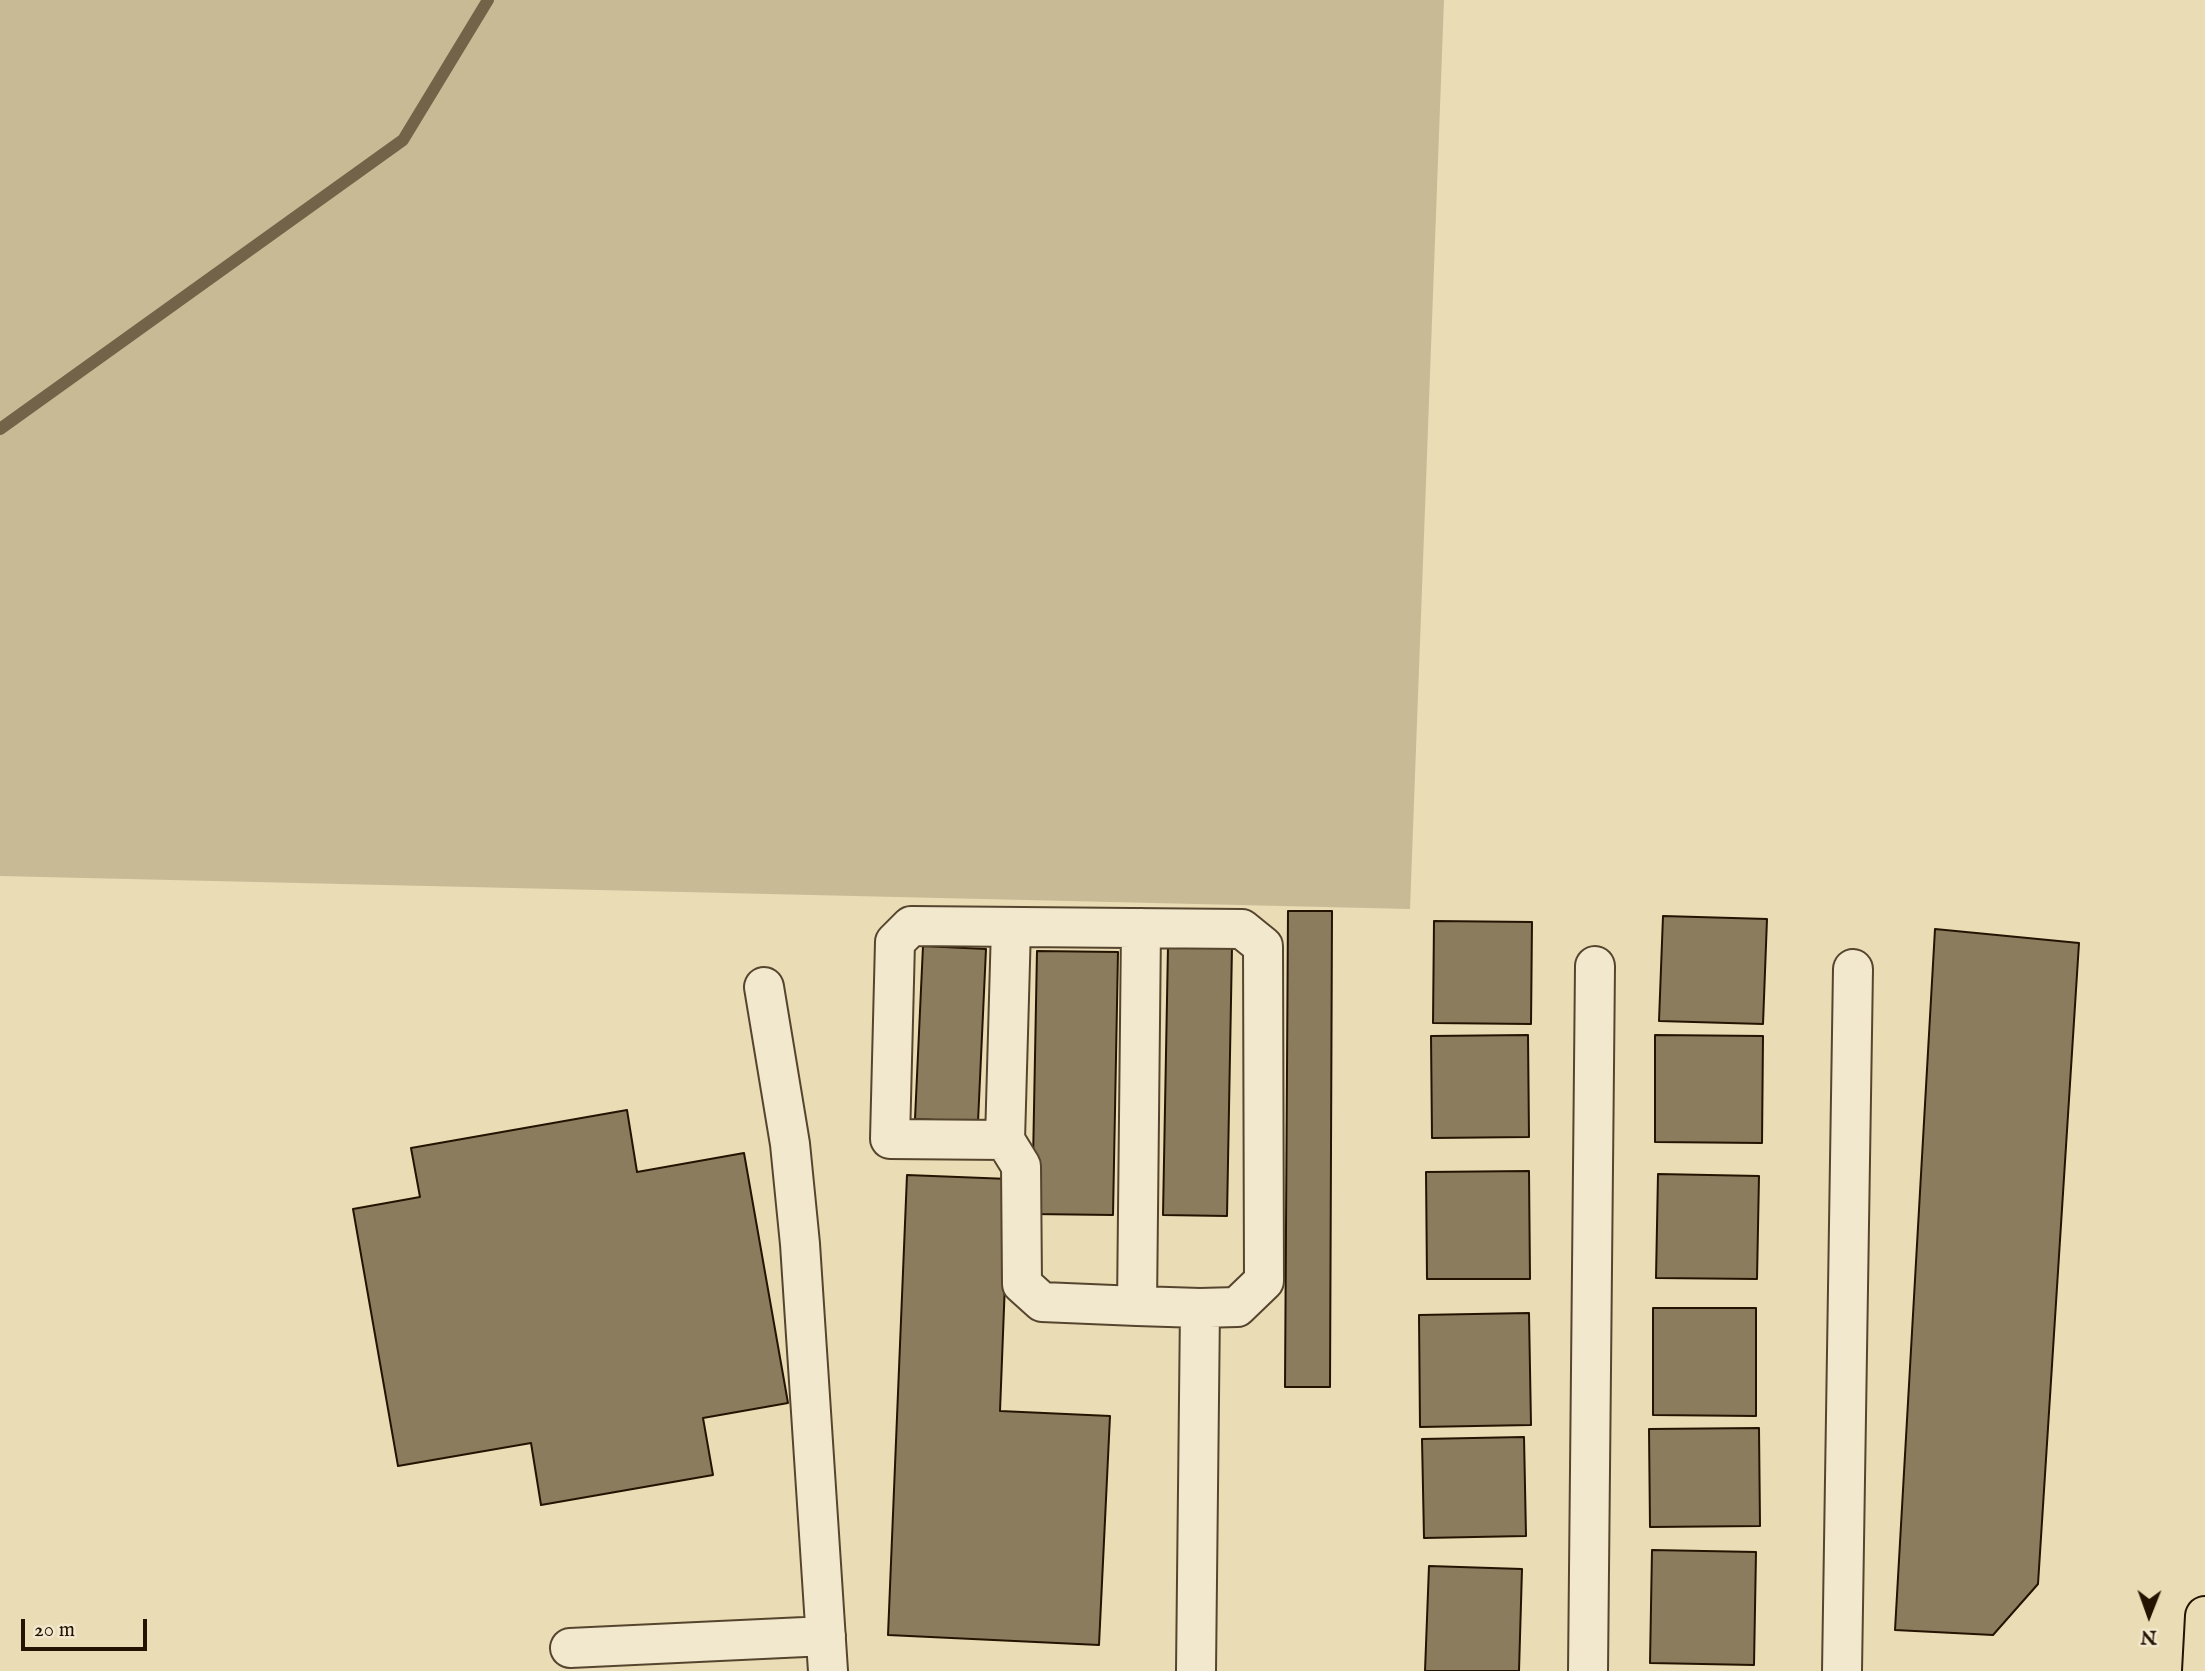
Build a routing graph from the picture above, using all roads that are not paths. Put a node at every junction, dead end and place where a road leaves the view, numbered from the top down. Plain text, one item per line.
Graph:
1 (1011, 927) junction
2 (1141, 928) junction
3 (1595, 966) dead end
4 (1853, 970) dead end
5 (764, 987) dead end
6 (1005, 1140) junction
7 (1137, 1306) junction
8 (1200, 1308) junction
9 (2205, 1616) edge
10 (570, 1648) dead end
11 (827, 1654) edge
12 (1196, 1671) edge
13 (1588, 1671) edge
14 (1842, 1671) edge
15 (2202, 1671) edge

1 - 2 lane
1 - 6 lane
1 - 6 lane
2 - 7 lane
2 - 8 lane
3 - 13 lane
4 - 14 lane
5 - 11 lane
6 - 7 lane
7 - 8 lane
8 - 12 lane
9 - 15 main road
10 - 11 lane

